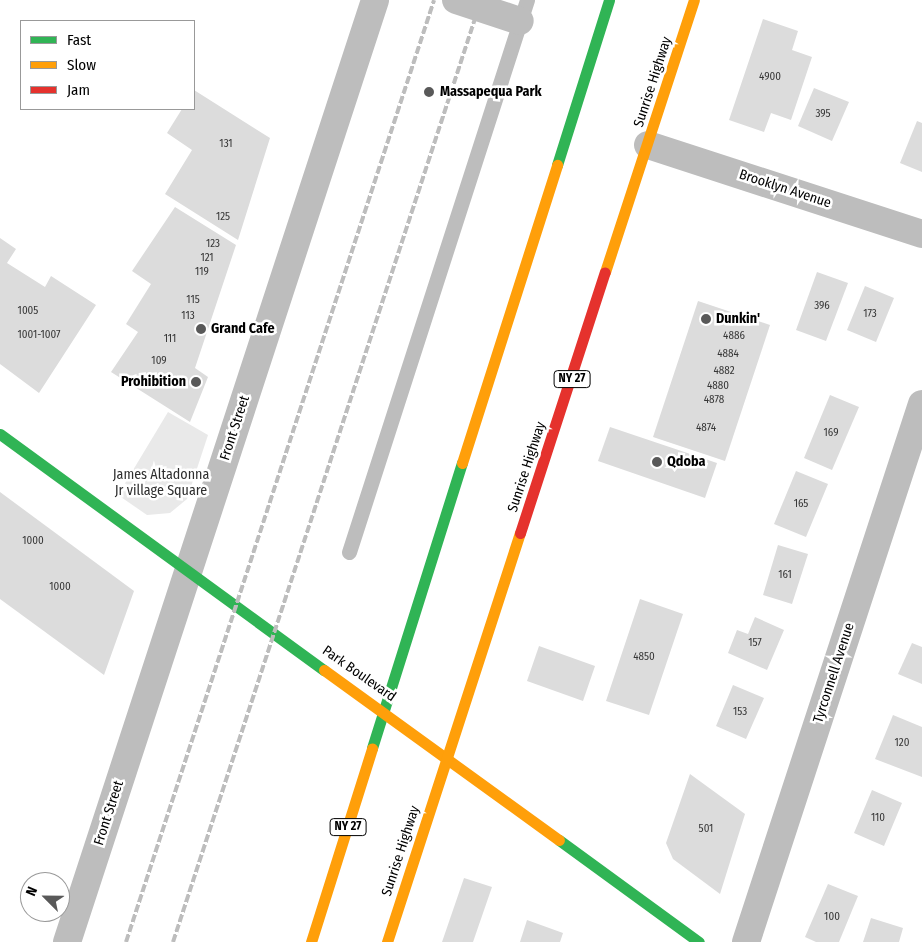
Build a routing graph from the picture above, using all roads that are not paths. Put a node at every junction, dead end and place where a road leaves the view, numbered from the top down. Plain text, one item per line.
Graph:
1 (374, 0) edge
2 (456, 0) edge
3 (609, 0) edge
4 (694, 0) edge
5 (524, 11) edge
6 (648, 145) junction
7 (922, 234) edge
8 (922, 404) edge
9 (0, 434) edge
10 (349, 552) dead end
11 (187, 573) junction
12 (386, 712) junction
13 (448, 756) junction
14 (67, 942) edge
15 (311, 942) edge
16 (387, 942) edge
17 (699, 942) edge
18 (746, 942) edge

1 - 11 street, Front Street
2 - 5 street
3 - 12 main road, NY 27
4 - 6 main road, Sunrise Highway / NY 27
5 - 10 lane
6 - 7 street, Brooklyn Avenue
6 - 13 main road, Sunrise Highway / NY 27
8 - 18 street, Tyrconnell Avenue
9 - 11 main road, Park Boulevard
11 - 12 main road, Park Boulevard
11 - 14 street, Front Street
12 - 13 main road, Park Boulevard
12 - 15 main road, NY 27
13 - 16 main road, Sunrise Highway / NY 27
13 - 17 main road, Park Boulevard

